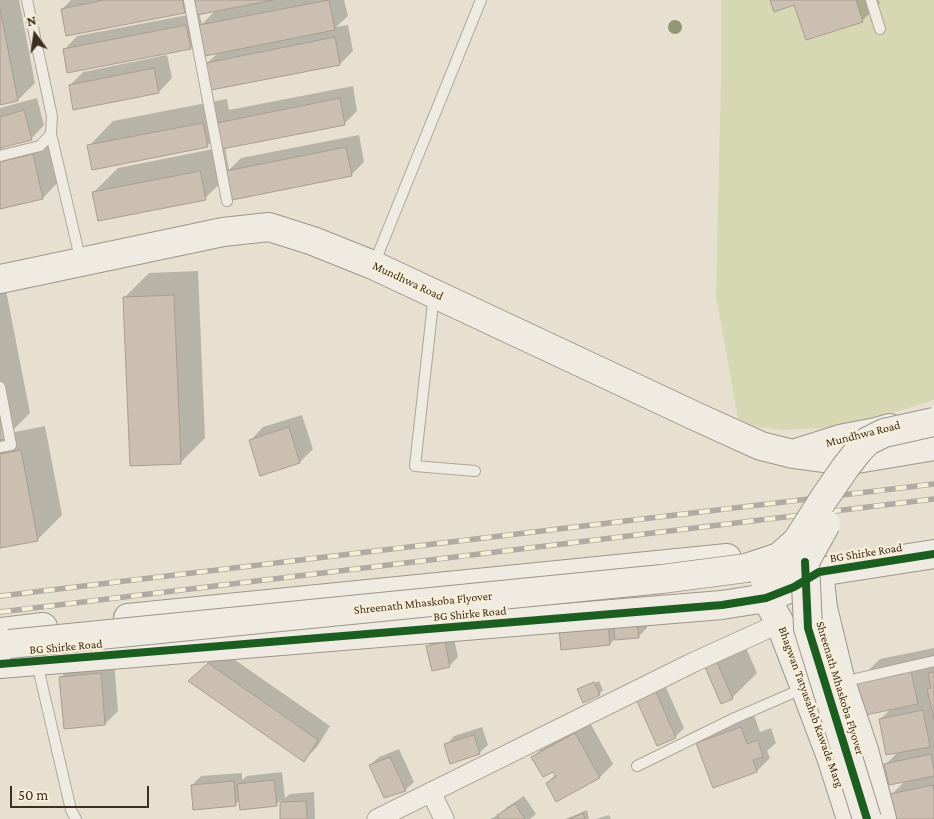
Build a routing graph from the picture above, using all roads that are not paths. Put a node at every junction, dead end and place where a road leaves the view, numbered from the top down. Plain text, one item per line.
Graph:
1 (27, 0) edge
2 (189, 0) edge
3 (481, 0) edge
4 (870, 0) edge
5 (880, 29) dead end
6 (51, 134) junction
7 (0, 156) edge
8 (227, 201) dead end
9 (81, 262) junction
10 (374, 265) junction
11 (0, 279) edge
12 (434, 293) junction
13 (0, 387) edge
14 (934, 416) edge
15 (934, 422) edge
16 (934, 430) edge
17 (934, 446) edge
18 (0, 447) edge
19 (793, 454) junction
20 (475, 472) dead end
21 (934, 554) edge
22 (812, 567) junction
23 (794, 586) junction
24 (766, 598) junction
25 (780, 623) junction
26 (9, 651) edge
27 (934, 661) edge
28 (841, 682) junction
29 (806, 688) junction
30 (637, 766) dead end
31 (431, 792) junction
32 (76, 819) edge
33 (377, 819) edge
34 (444, 819) edge
35 (850, 819) edge
36 (867, 819) edge
37 (882, 819) edge

1 - 6 lane
2 - 8 lane
3 - 10 lane
4 - 5 lane
6 - 7 lane
6 - 9 lane
9 - 10 main road, Mundhwa Road
9 - 11 main road, Mundhwa Road
10 - 12 main road, Mundhwa Road
12 - 19 main road, Mundhwa Road
12 - 20 lane
13 - 18 lane
14 - 19 main road, Mundhwa Road
15 - 26 main road, Shreenath Mhaskoba Flyover, bridge
16 - 22 main road, bridge
17 - 19 main road, Mundhwa Road
21 - 22 main road, BG Shirke Road
22 - 23 main road, BG Shirke Road
22 - 26 main road, Shreenath Mhaskoba Flyover, bridge
22 - 28 main road
22 - 36 main road, Shreenath Mhaskoba Flyover, bridge
23 - 24 main road, BG Shirke Road
23 - 26 main road
24 - 25 main road, Bhagwan Tatyasaheb Kawade Marg
24 - 26 main road, BG Shirke Road
25 - 29 main road, Bhagwan Tatyasaheb Kawade Marg
25 - 31 street
26 - 32 lane
27 - 28 lane
28 - 37 main road
29 - 30 lane
29 - 35 main road, Bhagwan Tatyasaheb Kawade Marg
31 - 33 street
31 - 34 street

